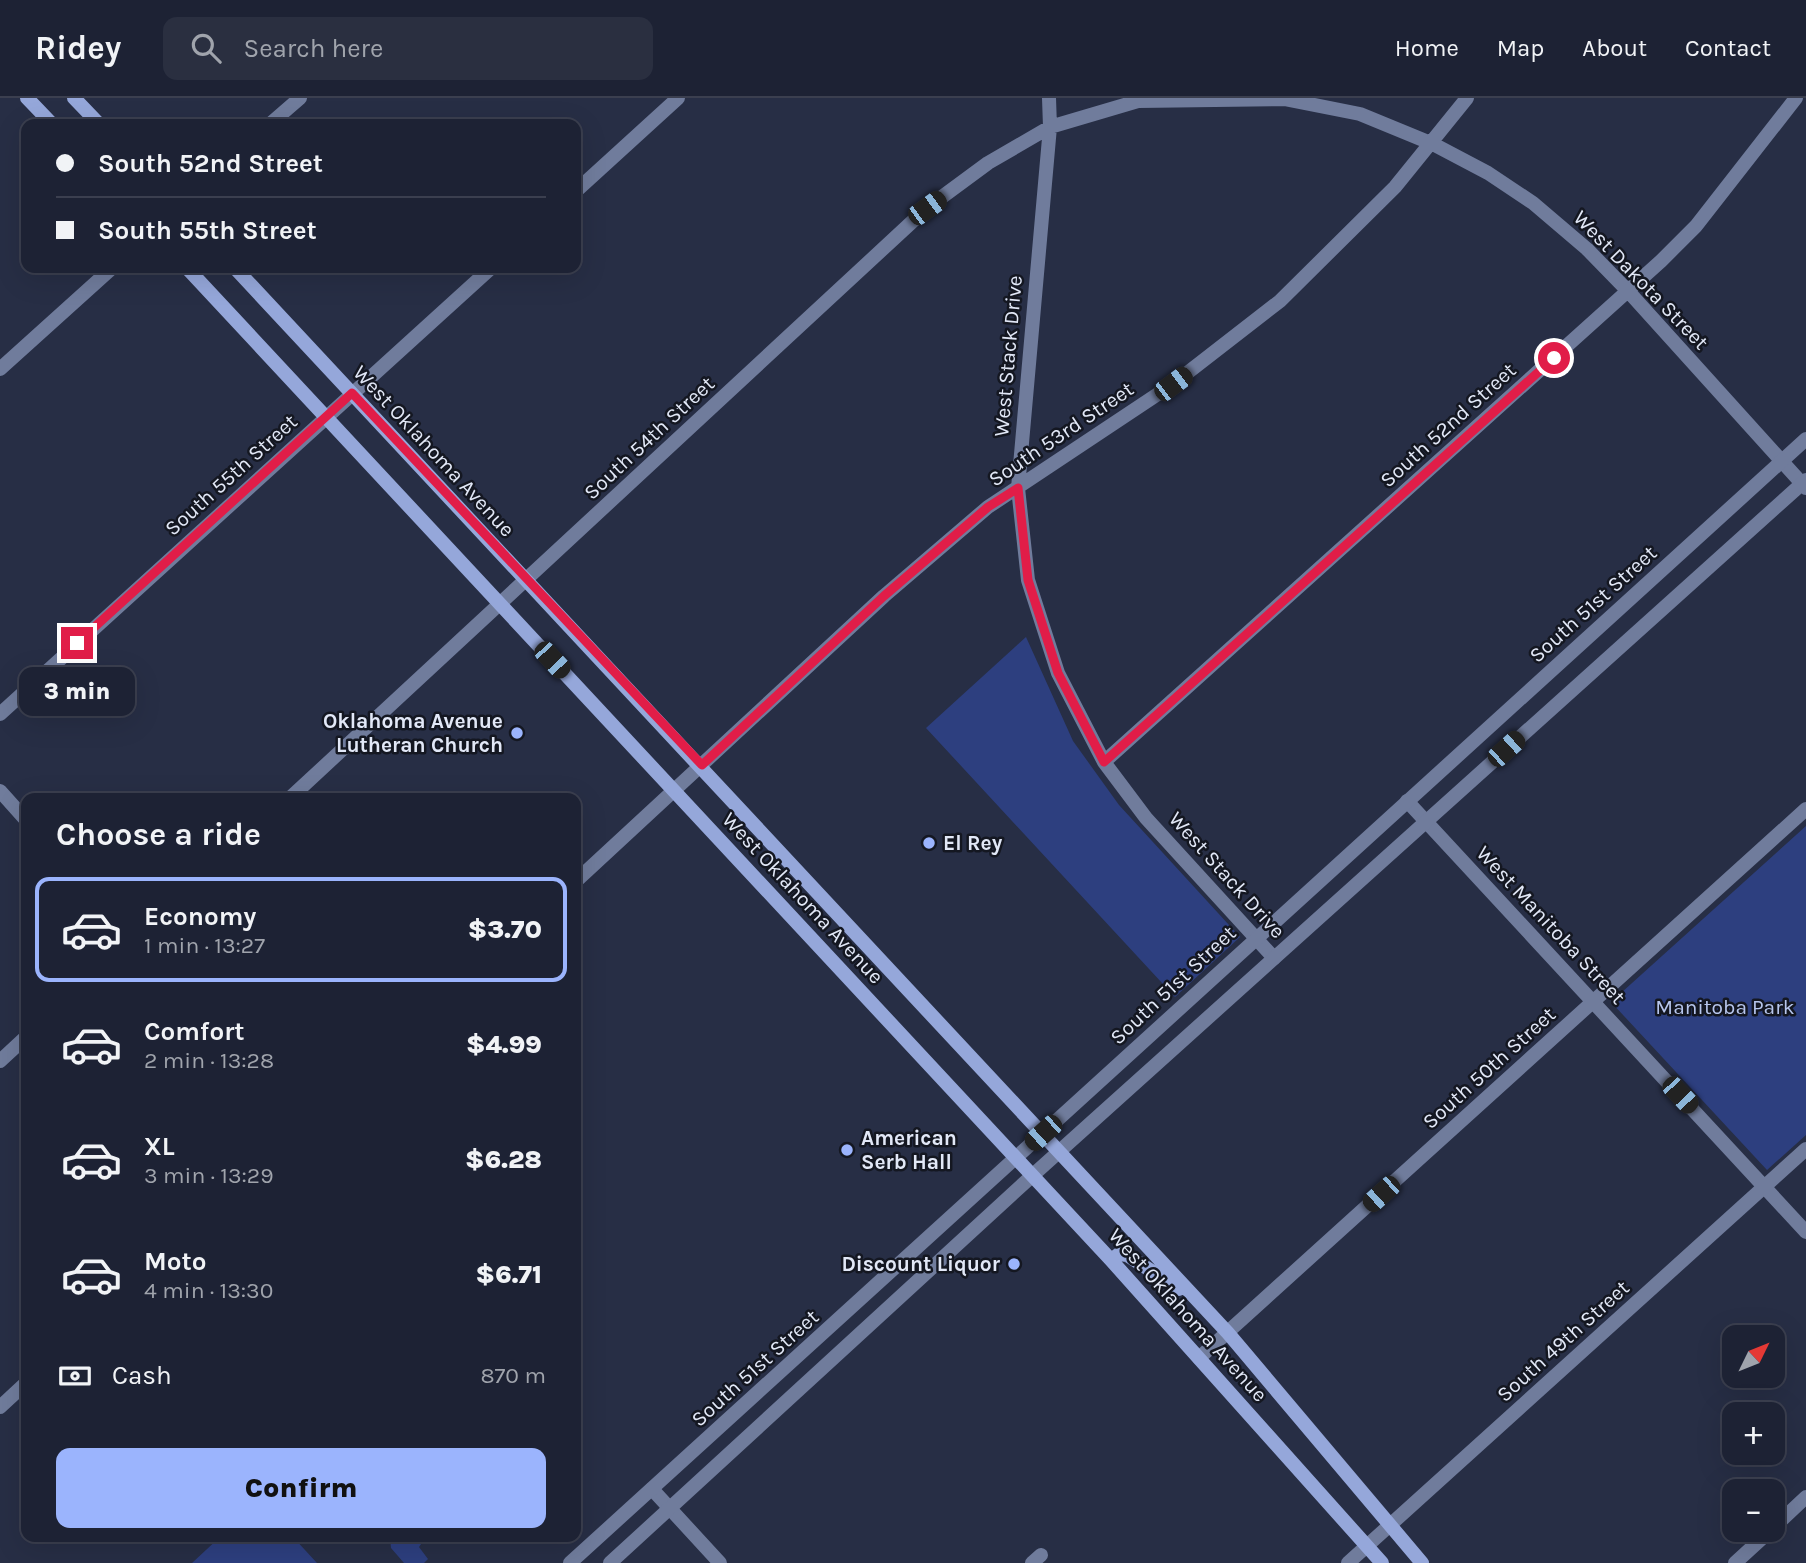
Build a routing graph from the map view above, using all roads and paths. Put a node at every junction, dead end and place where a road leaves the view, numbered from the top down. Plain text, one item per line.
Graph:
1 (27, 98) edge
2 (74, 98) edge
3 (300, 98) edge
4 (678, 98) edge
5 (1049, 98) edge
6 (1467, 98) edge
7 (1796, 98) edge
8 (47, 119) edge
9 (94, 119) edge
10 (276, 119) edge
11 (1050, 127) junction
12 (1433, 144) junction
13 (581, 186) edge
14 (106, 273) edge
15 (192, 273) edge
16 (240, 273) edge
17 (485, 273) edge
18 (1628, 291) junction
19 (0, 369) edge
20 (352, 393) junction
21 (326, 417) junction
22 (1806, 439) edge
23 (1782, 461) junction
24 (1805, 484) edge
25 (1018, 488) junction
26 (527, 581) junction
27 (500, 604) junction
28 (0, 714) edge
29 (1104, 762) junction
30 (702, 765) junction
31 (675, 790) junction
32 (0, 792) edge
33 (295, 793) edge
34 (1407, 801) junction
35 (1806, 808) edge
36 (21, 815) edge
37 (1426, 821) junction
38 (581, 876) edge
39 (1255, 938) junction
40 (1274, 958) junction
41 (1593, 1001) junction
42 (21, 1042) edge
43 (0, 1061) edge
44 (1043, 1133) junction
45 (1806, 1149) edge
46 (1059, 1151) junction
47 (1016, 1158) junction
48 (1032, 1175) junction
49 (1764, 1187) junction
50 (1806, 1233) edge
51 (1111, 1260) junction
52 (1201, 1304) junction
53 (1228, 1333) junction
54 (1199, 1358) junction
55 (21, 1388) edge
56 (0, 1407) edge
57 (652, 1489) junction
58 (1806, 1497) edge
59 (670, 1509) junction
60 (1785, 1517) edge
61 (1389, 1527) junction
62 (1758, 1542) edge
63 (1367, 1546) junction
64 (570, 1563) edge
65 (610, 1563) edge
66 (720, 1563) edge
67 (1348, 1563) edge
68 (1382, 1563) edge
69 (1422, 1563) edge
70 (1735, 1563) edge

1 - 8 main road
2 - 9 main road
3 - 10 street
4 - 13 street
5 - 11 street, West Stack Drive
6 - 12 street, South 53rd Street
7 - 18 street, South 52nd Street
11 - 12 street, West Dakota Street
11 - 25 street, West Stack Drive
11 - 26 street, South 54th Street
12 - 18 street, West Dakota Street
12 - 25 street, South 53rd Street
14 - 19 street
15 - 21 main road, West Oklahoma Avenue
16 - 20 main road, West Oklahoma Avenue
17 - 20 street, South 55th Street
18 - 23 street, West Dakota Street
18 - 29 street, South 52nd Street
20 - 21 street, South 55th Street
20 - 26 main road, West Oklahoma Avenue
21 - 27 main road, West Oklahoma Avenue
21 - 28 street, South 55th Street
22 - 23 street, South 51st Street
23 - 24 street, West Dakota Street
23 - 34 street, South 51st Street
24 - 37 street
25 - 29 street, West Stack Drive
25 - 30 street, South 53rd Street
26 - 27 street, South 54th Street
26 - 30 main road, West Oklahoma Avenue
27 - 31 main road, West Oklahoma Avenue
27 - 33 street, South 54th Street
29 - 39 street, West Stack Drive
30 - 31 street, South 53rd Street
30 - 44 main road, West Oklahoma Avenue
31 - 38 street, South 53rd Street
31 - 47 main road, West Oklahoma Avenue
32 - 36 street
34 - 37 street, West Manitoba Street
34 - 39 street, South 51st Street
35 - 41 street, South 50th Street
37 - 40 street
37 - 41 street, West Manitoba Street
39 - 40 street, West Stack Drive
39 - 44 street, South 51st Street
40 - 46 street
41 - 49 street, West Manitoba Street
41 - 53 street, South 50th Street
42 - 43 street
44 - 46 main road, West Oklahoma Avenue
44 - 47 street, South 51st Street
45 - 49 street, South 49th Street
46 - 48 street
46 - 52 main road, West Oklahoma Avenue
47 - 48 main road, West Oklahoma Avenue
47 - 57 street, South 51st Street
48 - 51 main road, West Oklahoma Avenue
48 - 59 street
49 - 50 street, West Manitoba Street
49 - 61 street, South 49th Street
51 - 52 main road
51 - 54 main road, West Oklahoma Avenue
52 - 53 main road, West Oklahoma Avenue
53 - 54 street, South 50th Street
53 - 61 main road, West Oklahoma Avenue
54 - 63 main road, West Oklahoma Avenue
55 - 56 street
57 - 59 street
57 - 64 street, South 51st Street
58 - 60 street
59 - 65 street
59 - 66 street
61 - 63 street, South 49th Street
61 - 69 main road, West Oklahoma Avenue
62 - 70 street
63 - 67 street, South 49th Street
63 - 68 main road, West Oklahoma Avenue

